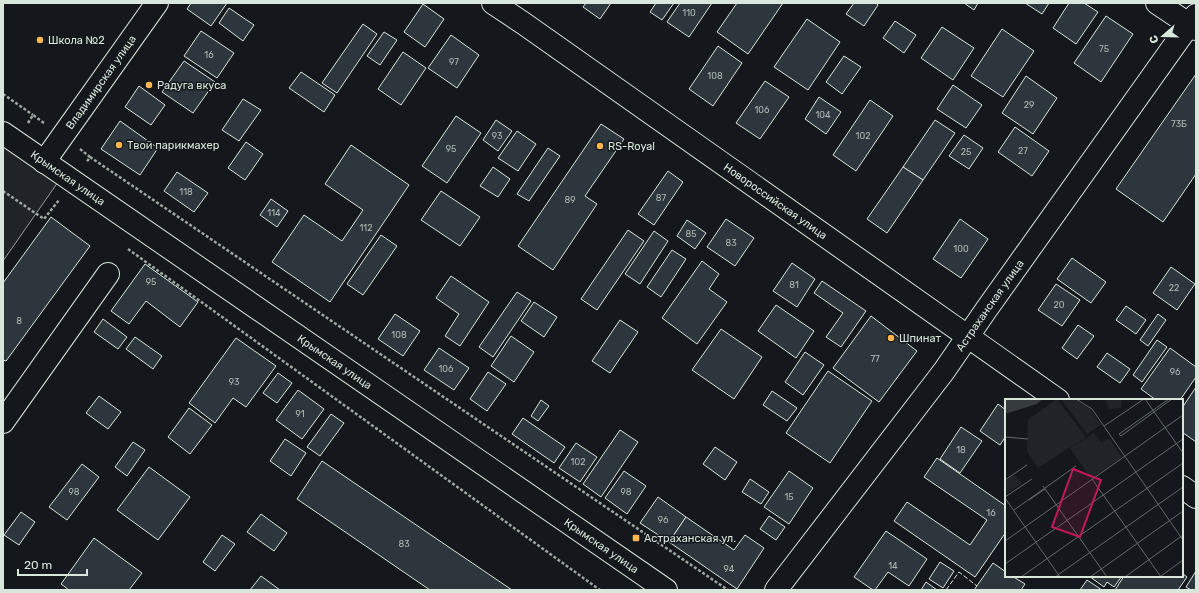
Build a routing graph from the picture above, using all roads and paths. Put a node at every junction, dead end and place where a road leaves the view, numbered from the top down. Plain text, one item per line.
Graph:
1 (157, 3) edge
2 (493, 3) edge
3 (1157, 3) edge
4 (1194, 23) edge
5 (3, 94) edge
6 (33, 115) dead end
7 (3, 133) edge
8 (90, 156) dead end
9 (44, 162) junction
10 (73, 182) junction
11 (3, 191) edge
12 (124, 246) dead end
13 (108, 274) dead end
14 (968, 336) junction
15 (1057, 399) edge
16 (3, 422) edge
17 (1183, 489) edge
18 (1196, 497) edge
19 (600, 590) edge
20 (666, 590) edge
21 (728, 590) edge
22 (776, 590) edge

1 - 9 street, Владимирская улица
2 - 14 street, Новороссийская улица
3 - 4 street
4 - 14 street, Астраханская улица
5 - 6 path
7 - 9 street, Крымская улица
8 - 21 path
9 - 10 street, Крымская улица
10 - 11 path
10 - 20 street, Крымская улица
12 - 19 path
13 - 16 street
14 - 15 street, Новороссийская улица
14 - 22 street, Астраханская улица
17 - 18 street

